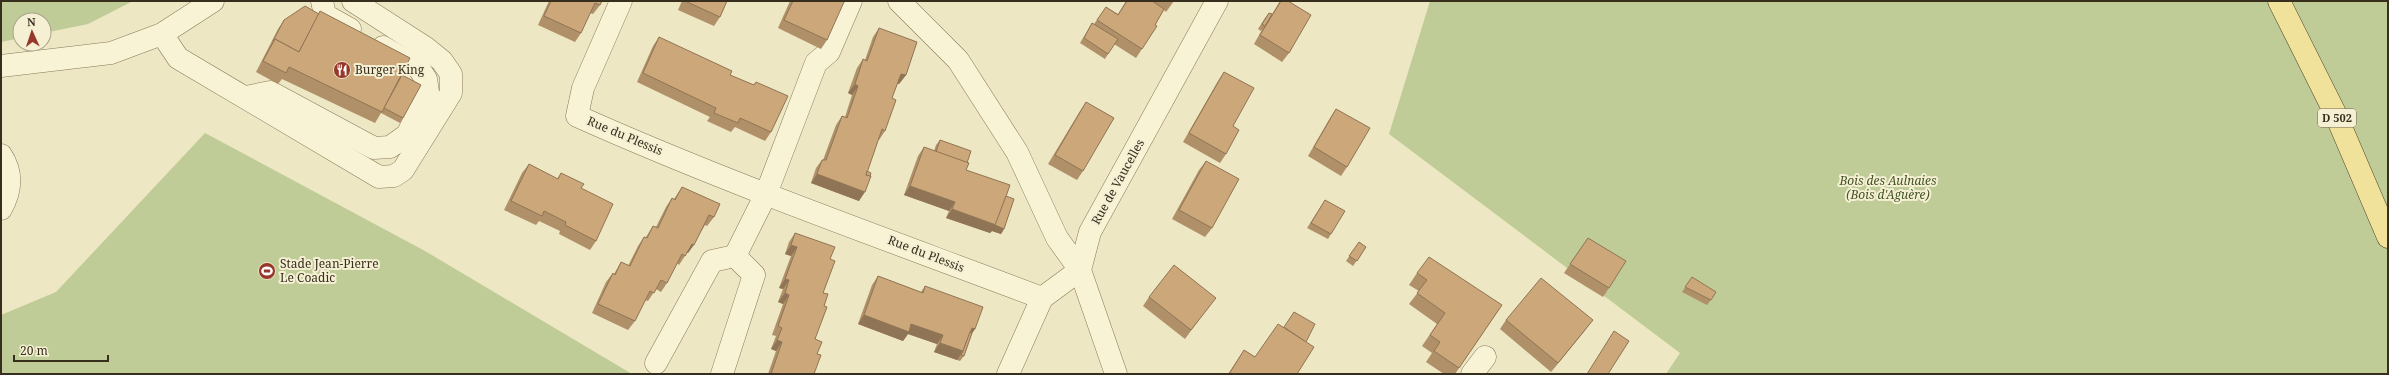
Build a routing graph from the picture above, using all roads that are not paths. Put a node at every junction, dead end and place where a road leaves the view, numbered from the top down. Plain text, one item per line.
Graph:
1 (213, 1) edge
2 (322, 1) edge
3 (353, 1) edge
4 (622, 1) edge
5 (851, 1) edge
6 (899, 1) edge
7 (1217, 1) edge
8 (2279, 1) edge
9 (162, 34) junction
10 (1, 66) edge
11 (246, 97) junction
12 (1, 155) edge
13 (766, 194) junction
14 (1, 209) edge
15 (2388, 237) edge
16 (735, 256) junction
17 (1080, 270) junction
18 (1042, 298) junction
19 (1485, 357) dead end
20 (656, 363) dead end
21 (722, 374) edge
22 (1008, 374) edge
23 (1116, 374) edge
24 (1472, 374) edge

1 - 9 street
2 - 11 street
3 - 11 street
4 - 13 street, Rue du Plessis
5 - 13 street
6 - 17 street
7 - 17 street, Rue de Vaucelles
8 - 15 main road, D 502
9 - 10 street
9 - 11 street
12 - 14 street
13 - 16 street
13 - 18 street, Rue du Plessis
16 - 20 street
16 - 21 street
17 - 18 street
17 - 23 street
18 - 22 street
19 - 24 street

